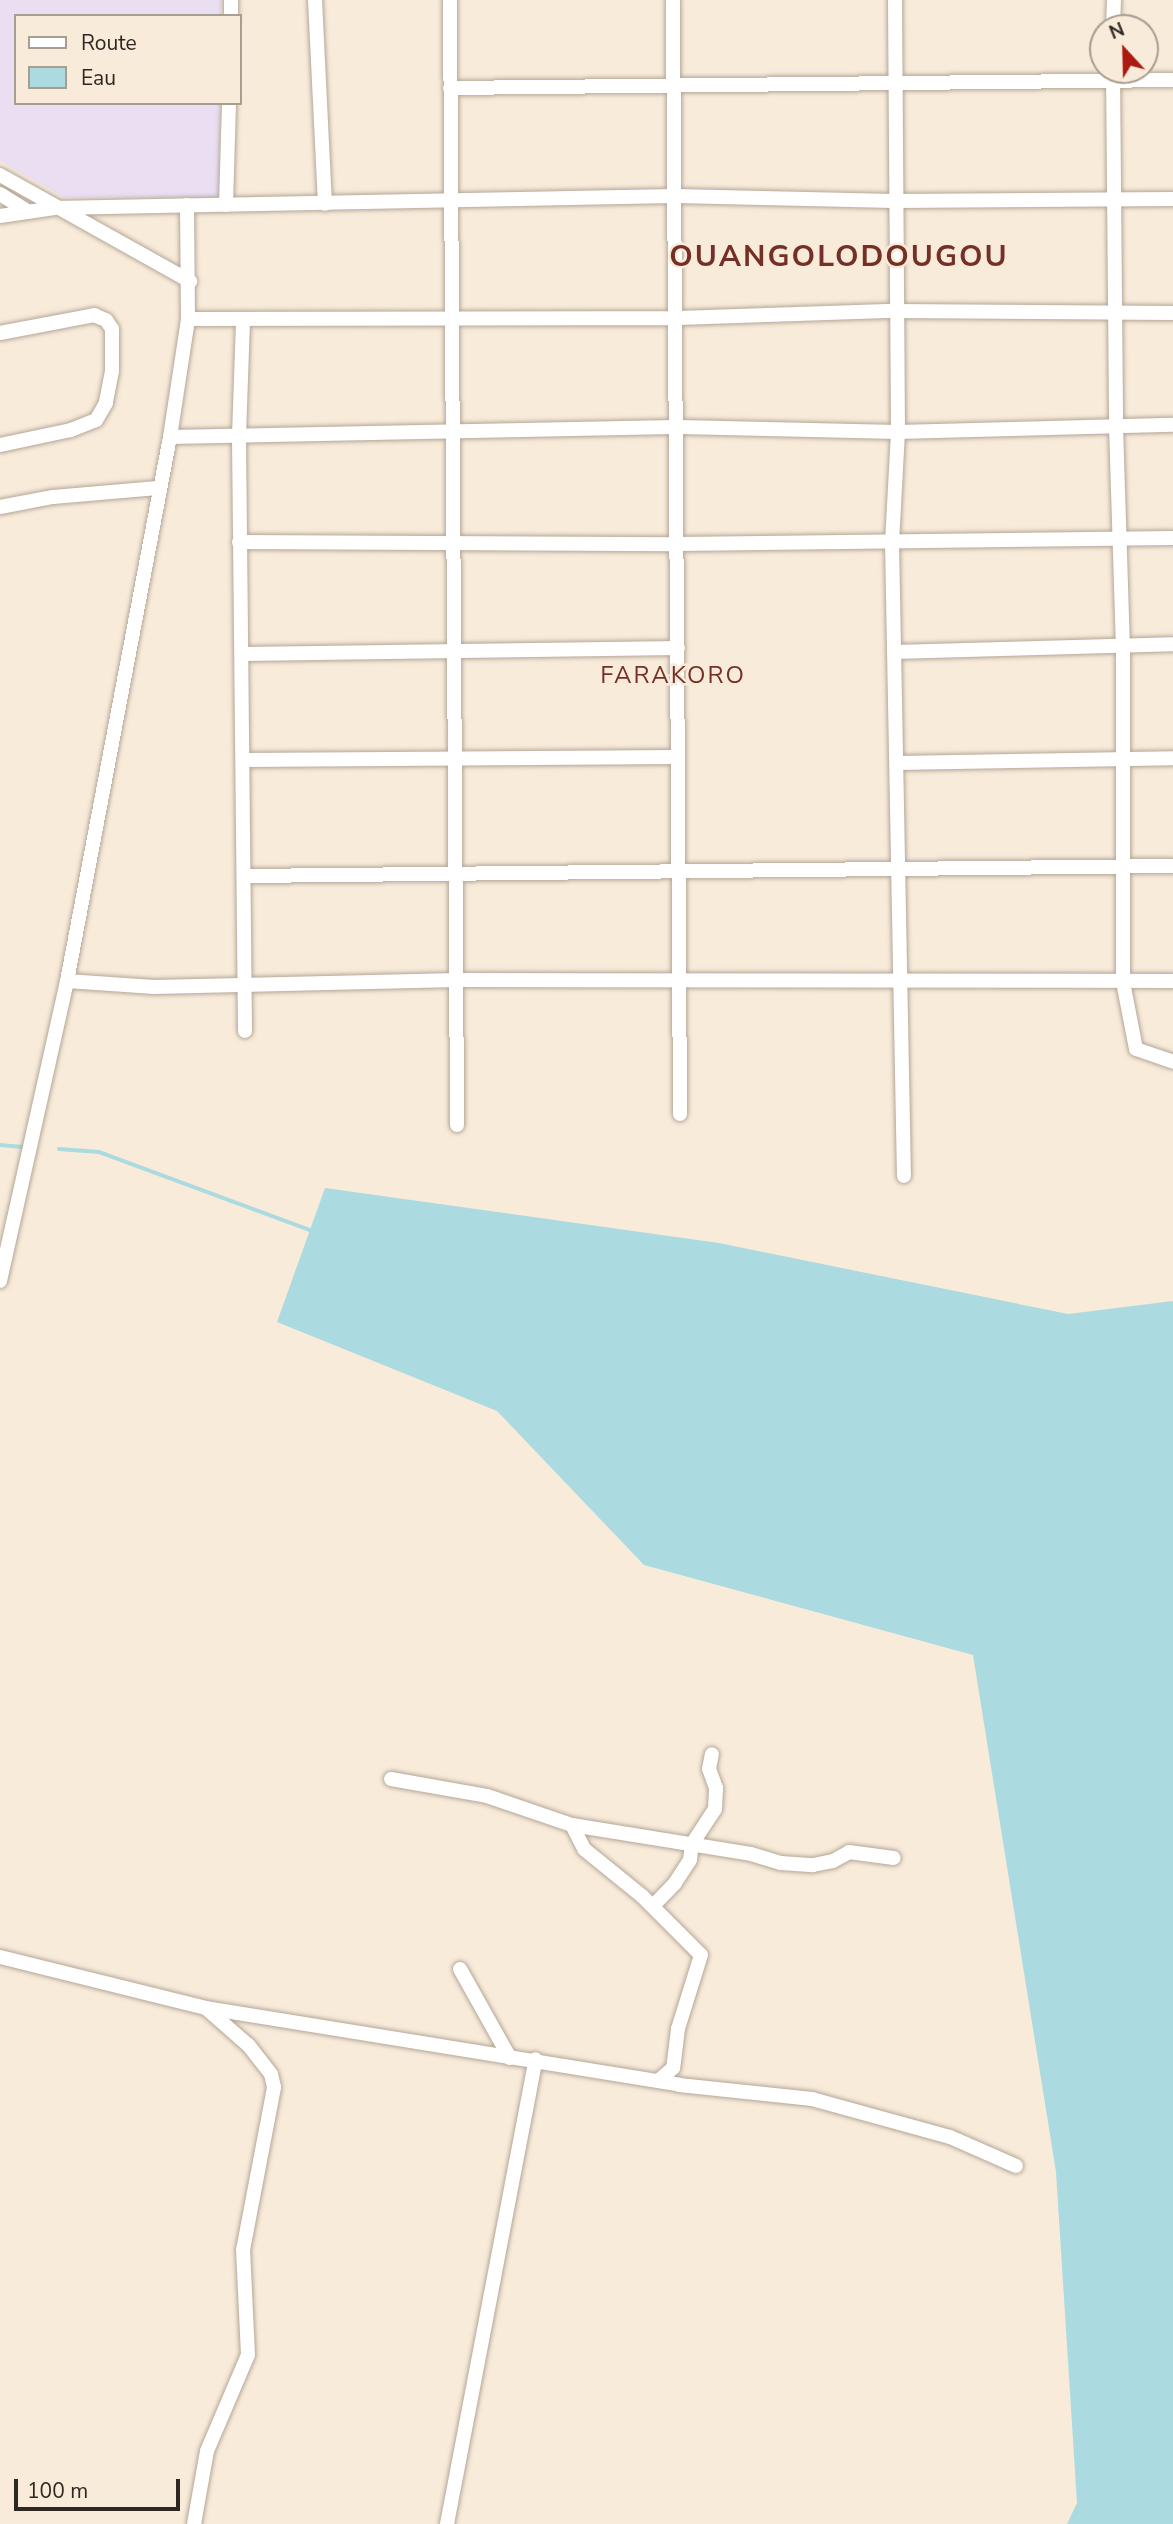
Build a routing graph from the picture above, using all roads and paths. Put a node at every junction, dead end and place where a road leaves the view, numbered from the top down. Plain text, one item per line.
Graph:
1 (315, 0) edge
2 (450, 0) edge
3 (673, 0) edge
4 (895, 0) edge
5 (1089, 76) edge
6 (895, 84) junction
7 (1113, 84) edge
8 (673, 87) junction
9 (450, 88) junction
10 (229, 105) edge
11 (0, 175) edge
12 (0, 194) edge
13 (675, 196) junction
14 (1173, 199) edge
15 (452, 200) junction
16 (1114, 200) junction
17 (894, 201) junction
18 (325, 204) junction
19 (187, 205) junction
20 (226, 205) junction
21 (54, 208) junction
22 (27, 211) junction
23 (0, 216) edge
24 (191, 281) junction
25 (894, 311) junction
26 (1115, 313) junction
27 (1173, 313) edge
28 (453, 318) junction
29 (678, 318) junction
30 (188, 319) junction
31 (243, 321) junction
32 (0, 333) edge
33 (1173, 425) edge
34 (1116, 426) junction
35 (679, 427) junction
36 (454, 429) junction
37 (898, 432) junction
38 (170, 437) junction
39 (239, 437) junction
40 (0, 445) edge
41 (158, 488) junction
42 (0, 507) edge
43 (1119, 537) junction
44 (1173, 538) edge
45 (239, 542) junction
46 (455, 542) junction
47 (892, 542) junction
48 (677, 544) junction
49 (1173, 644) edge
50 (1124, 645) junction
51 (678, 648) junction
52 (457, 650) junction
53 (894, 652) junction
54 (243, 654) junction
55 (678, 757) junction
56 (1173, 758) edge
57 (458, 759) junction
58 (1124, 759) junction
59 (244, 760) junction
60 (897, 762) junction
61 (1120, 865) junction
62 (1173, 866) edge
63 (901, 867) junction
64 (679, 873) junction
65 (457, 875) junction
66 (246, 877) junction
67 (900, 979) junction
68 (458, 980) junction
69 (67, 981) junction
70 (680, 981) junction
71 (1173, 981) edge
72 (1123, 982) junction
73 (243, 987) junction
74 (245, 1031) dead end
75 (1173, 1062) edge
76 (680, 1114) dead end
77 (457, 1125) dead end
78 (904, 1176) dead end
79 (0, 1281) edge
80 (712, 1754) dead end
81 (391, 1779) dead end
82 (572, 1825) junction
83 (692, 1844) junction
84 (894, 1858) dead end
85 (653, 1906) junction
86 (0, 1957) edge
87 (460, 1969) dead end
88 (205, 2008) junction
89 (510, 2058) junction
90 (536, 2059) junction
91 (659, 2080) junction
92 (1016, 2166) dead end
93 (194, 2524) edge
94 (447, 2524) edge

1 - 18 street
2 - 9 street
3 - 8 street
4 - 6 street
5 - 6 street
6 - 8 street
6 - 17 street
7 - 16 street
8 - 9 street
8 - 13 street
9 - 15 street
10 - 20 street
11 - 21 street
12 - 22 street
13 - 15 street
13 - 17 street
13 - 29 street
14 - 16 street
15 - 18 street
15 - 28 street
16 - 17 street
16 - 26 street
17 - 25 street
18 - 20 street
19 - 20 street
19 - 21 street
19 - 24 street
21 - 22 street
21 - 24 street
22 - 23 street
24 - 30 street
25 - 26 street
25 - 29 street
25 - 37 street
26 - 27 street
26 - 34 street
28 - 29 street
28 - 31 street
28 - 36 street
29 - 35 street
30 - 31 street
30 - 38 street
31 - 39 street
32 - 40 street
33 - 34 street
34 - 37 street
34 - 43 street
35 - 36 street
35 - 37 street
35 - 48 street
36 - 39 street
36 - 46 street
37 - 47 street
38 - 39 street
38 - 41 street
39 - 45 street
41 - 42 street
41 - 69 street
43 - 44 street
43 - 47 street
43 - 50 street
45 - 46 street
45 - 54 street
46 - 48 street
46 - 52 street
47 - 48 street
47 - 53 street
48 - 51 street
49 - 50 street
50 - 53 street
50 - 58 street
51 - 52 street
51 - 55 street
52 - 54 street
52 - 57 street
53 - 60 street
54 - 59 street
55 - 57 street
55 - 64 street
56 - 58 street
57 - 59 street
57 - 65 street
58 - 60 street
58 - 61 street
59 - 66 street
60 - 63 street
61 - 62 street
61 - 63 street
61 - 72 street
63 - 64 street
63 - 67 street
64 - 65 street
64 - 70 street
65 - 66 street
65 - 68 street
66 - 73 street
67 - 70 street
67 - 72 street
67 - 78 street
68 - 70 street
68 - 73 street
68 - 77 street
69 - 73 street
69 - 79 street
70 - 76 street
71 - 72 street
72 - 75 street
73 - 74 street
80 - 83 street
81 - 82 street
82 - 83 street
82 - 85 street
83 - 84 street
83 - 85 street
85 - 91 street
86 - 88 street
87 - 89 street
88 - 89 street
88 - 93 street
89 - 90 street
90 - 91 street
90 - 94 street
91 - 92 street

